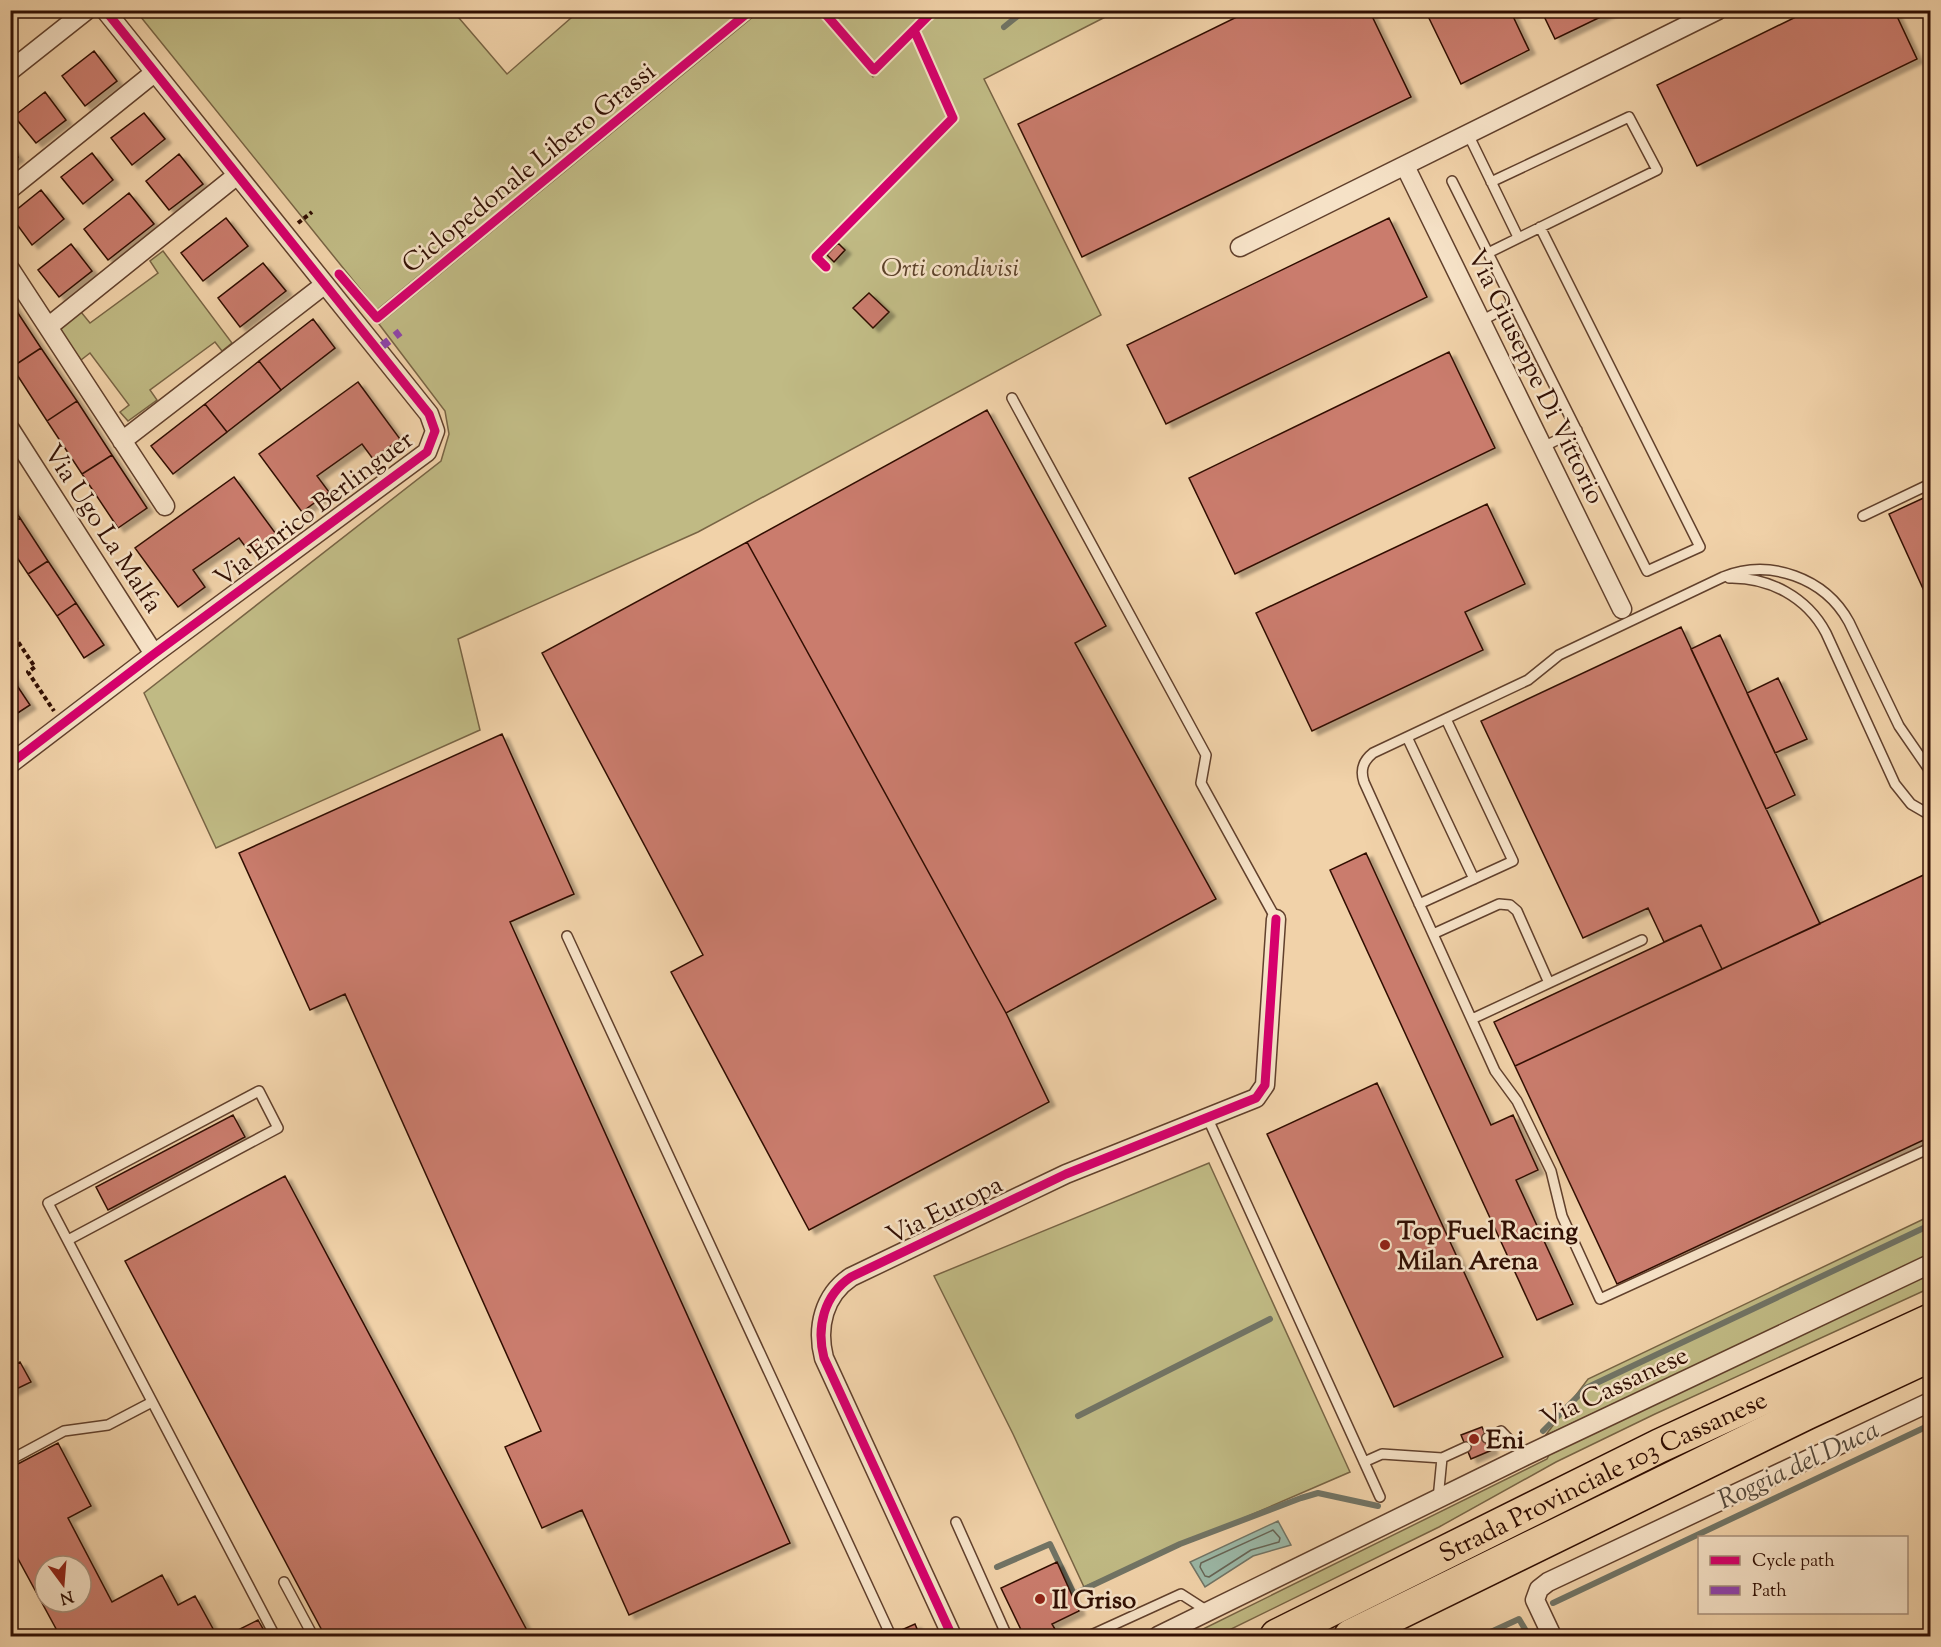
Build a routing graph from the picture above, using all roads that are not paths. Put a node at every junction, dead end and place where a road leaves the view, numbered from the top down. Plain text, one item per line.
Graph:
1 (87, 10) edge
2 (105, 10) edge
3 (1718, 10) edge
4 (10, 72) edge
5 (154, 73) junction
6 (1468, 134) junction
7 (1405, 166) junction
8 (236, 176) junction
9 (1452, 181) dead end
10 (1491, 182) junction
11 (10, 189) edge
12 (1540, 227) junction
13 (1518, 237) junction
14 (1240, 247) dead end
15 (1488, 252) junction
16 (10, 269) edge
17 (324, 285) junction
18 (1514, 304) junction
19 (1481, 321) junction
20 (48, 327) junction
21 (1012, 398) dead end
22 (10, 429) edge
23 (1577, 430) junction
24 (123, 441) junction
25 (1544, 447) junction
26 (1930, 484) edge
27 (165, 506) dead end
28 (1863, 516) dead end
29 (1718, 580) junction
30 (1622, 609) dead end
31 (154, 654) junction
32 (1446, 719) junction
33 (1407, 737) junction
34 (10, 764) edge
35 (1930, 771) edge
36 (1930, 815) edge
37 (1474, 879) junction
38 (1419, 904) junction
39 (1276, 919) joint
40 (1433, 934) junction
41 (567, 936) dead end
42 (1642, 940) dead end
43 (1549, 983) junction
44 (1472, 1019) junction
45 (1208, 1119) junction
46 (1930, 1148) edge
47 (68, 1240) junction
48 (1930, 1264) edge
49 (1930, 1297) edge
50 (1930, 1321) edge
51 (1930, 1355) edge
52 (152, 1401) junction
53 (1930, 1402) edge
54 (1487, 1438) dead end
55 (1659, 1446) junction
56 (1467, 1447) dead end
57 (1525, 1456) junction
58 (1442, 1458) junction
59 (10, 1460) edge
60 (1364, 1462) junction
61 (1380, 1497) dead end
62 (1438, 1499) junction
63 (956, 1522) dead end
64 (1476, 1575) junction
65 (284, 1582) dead end
66 (1209, 1612) junction
67 (1280, 1635) edge
68 (275, 1636) edge
69 (313, 1636) edge
70 (891, 1636) edge
71 (952, 1636) edge
72 (1006, 1636) edge
73 (1092, 1636) edge
74 (1158, 1636) edge
75 (1351, 1636) edge
76 (1376, 1636) edge
77 (1552, 1636) edge

1 - 4 street
2 - 5 street, Via Enrico Berlinguer
3 - 6 street
5 - 8 street, Via Enrico Berlinguer
5 - 11 street
6 - 7 street
6 - 10 lane
7 - 14 street
7 - 19 street, Via Giuseppe Di Vittorio
8 - 17 street, Via Enrico Berlinguer
8 - 20 street
9 - 15 lane
10 - 12 lane
10 - 13 lane
12 - 13 lane
12 - 23 lane
13 - 15 lane
15 - 18 lane
16 - 20 street
17 - 24 street
17 - 31 street, Via Enrico Berlinguer
18 - 19 lane
18 - 23 lane
19 - 25 street, Via Giuseppe Di Vittorio
20 - 24 street
21 - 39 lane
22 - 31 street, Via Ugo La Malfa
23 - 25 lane
24 - 27 street
25 - 30 street, Via Giuseppe Di Vittorio
26 - 28 lane
29 - 32 lane
29 - 35 lane
29 - 36 lane
31 - 34 street, Via Enrico Berlinguer
32 - 33 lane
32 - 37 lane
33 - 37 lane
33 - 38 lane
37 - 38 lane
38 - 40 lane
39 - 45 street, Via Europa
40 - 43 lane
40 - 44 lane
41 - 70 lane
42 - 43 lane
43 - 44 lane
44 - 46 lane
45 - 60 lane
45 - 71 street, Via Europa
47 - 47 lane
47 - 52 lane
48 - 57 street, Via Cassanese
49 - 55 highway
50 - 55 highway, Strada Provinciale 103 Cassanese
51 - 64 highway, Strada Provinciale 103 Cassanese
52 - 59 lane
52 - 68 lane
53 - 77 street
54 - 57 lane
55 - 67 highway, Strada Provinciale 103 Cassanese
56 - 58 lane
57 - 62 street, Via Cassanese
58 - 60 lane
58 - 62 lane
60 - 61 lane
62 - 66 street, Via Cassanese
63 - 72 lane
64 - 75 highway, Strada Provinciale 103 Cassanese
64 - 76 highway
65 - 69 lane
66 - 73 lane
66 - 74 street, Via Cassanese

